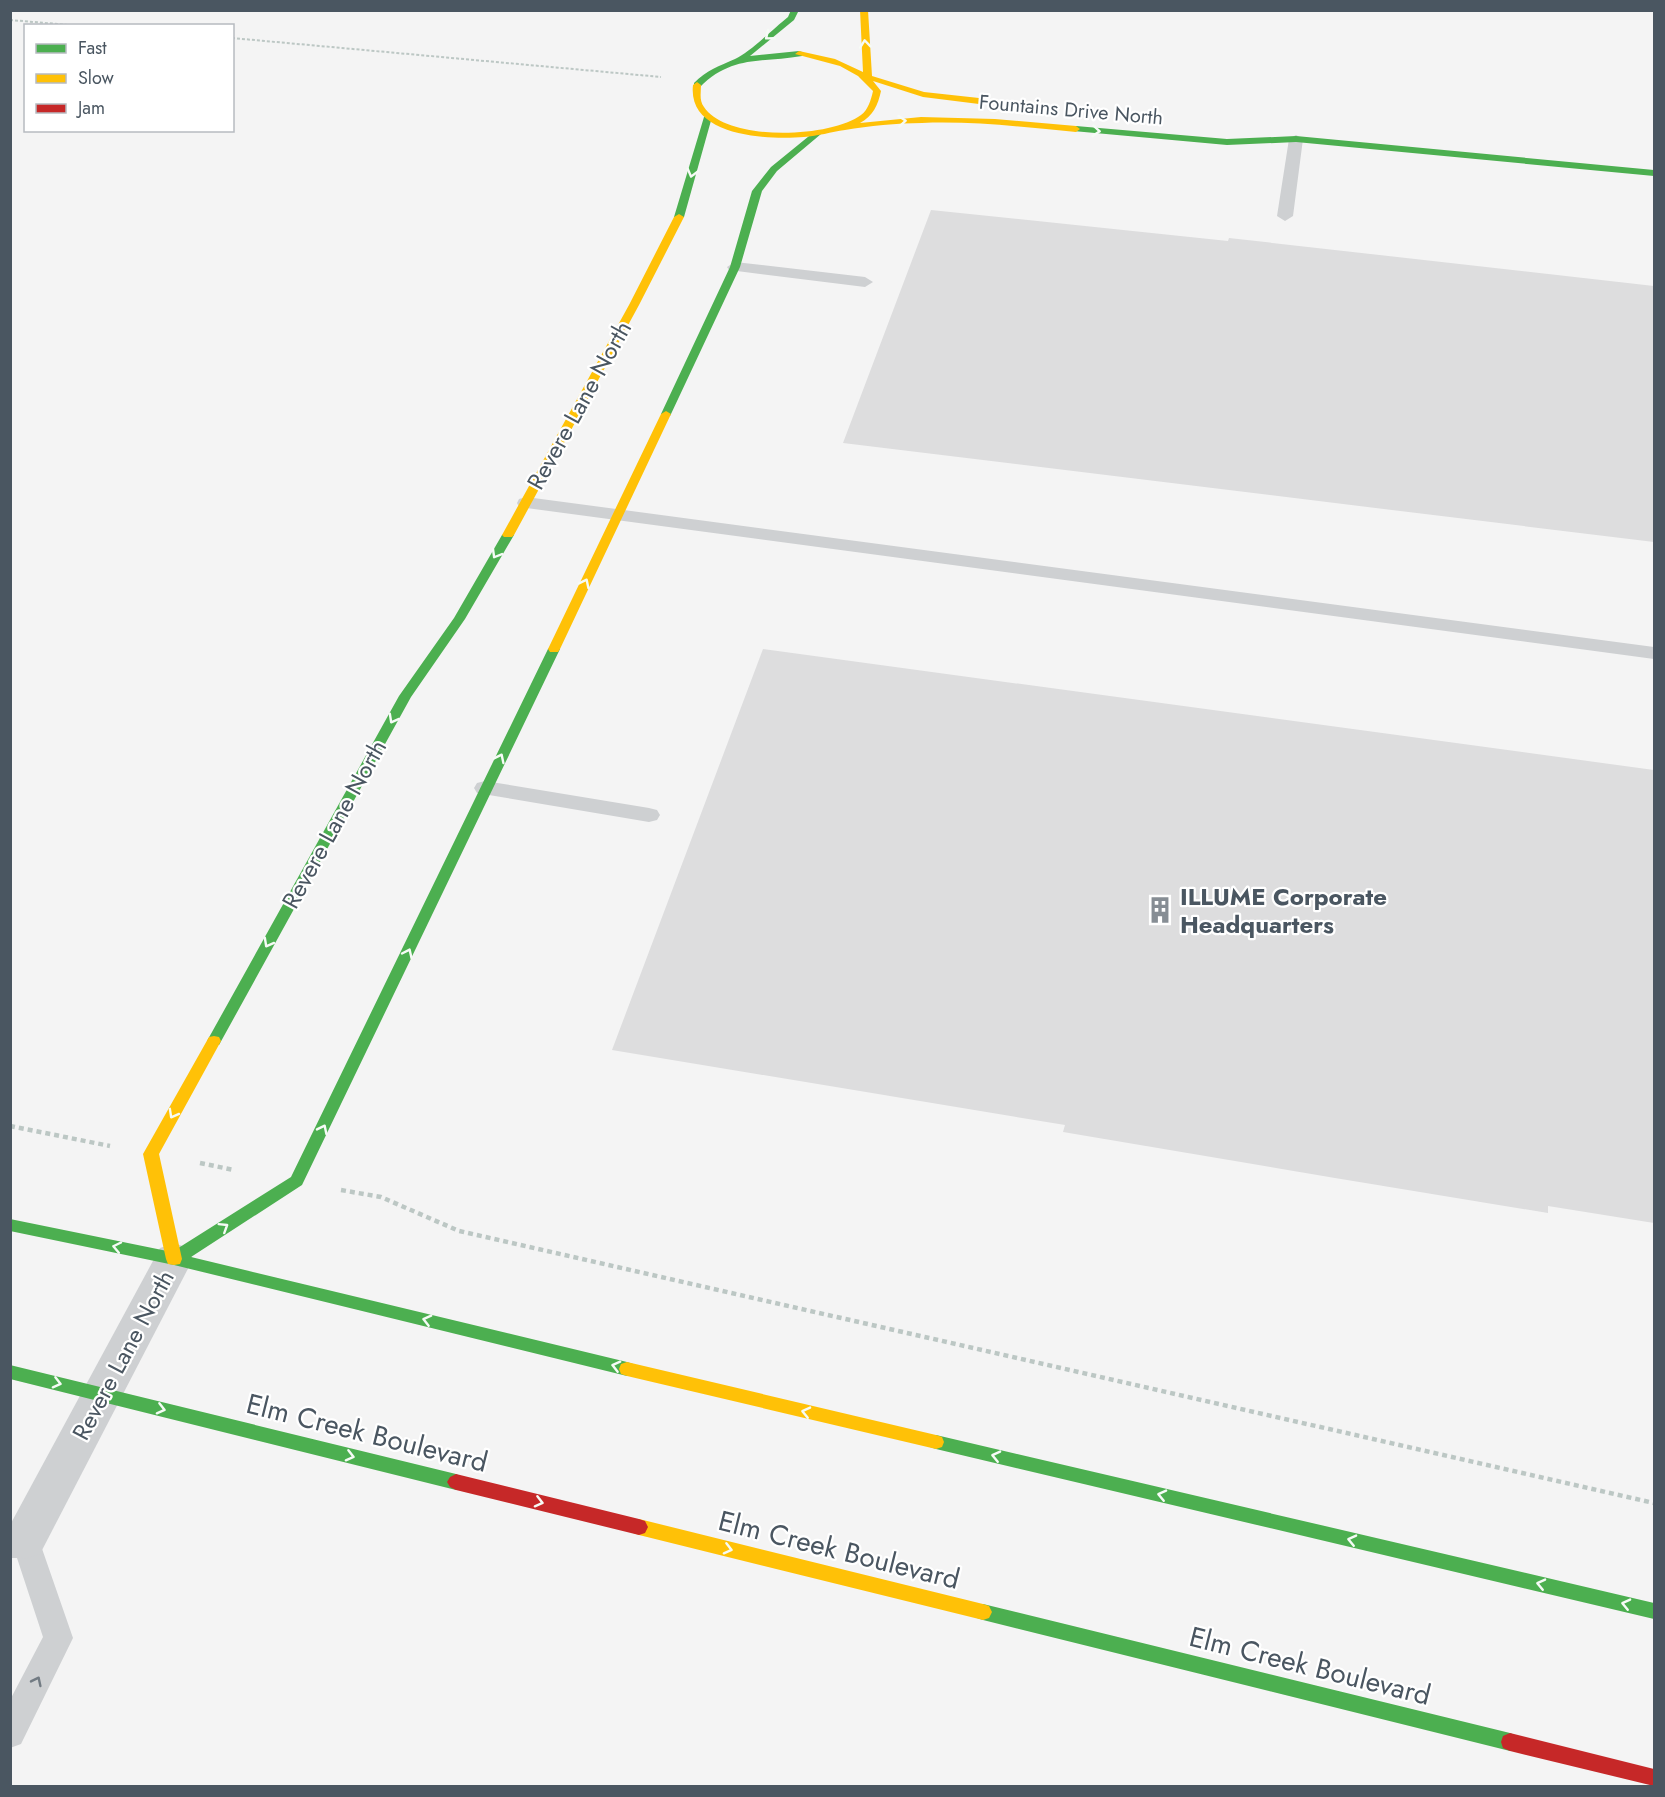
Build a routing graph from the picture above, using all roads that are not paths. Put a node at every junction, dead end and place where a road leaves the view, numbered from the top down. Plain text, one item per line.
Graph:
1 (795, 10) edge
2 (864, 10) edge
3 (740, 60) junction
4 (868, 77) junction
5 (994, 102) dead end
6 (708, 117) junction
7 (844, 127) junction
8 (1242, 127) dead end
9 (817, 134) junction
10 (1296, 139) junction
11 (1654, 173) edge
12 (1285, 216) dead end
13 (735, 267) junction
14 (865, 282) dead end
15 (526, 503) junction
16 (618, 516) junction
17 (1654, 653) edge
18 (485, 788) junction
19 (649, 814) dead end
20 (10, 1225) edge
21 (174, 1259) junction
22 (10, 1372) edge
23 (104, 1394) junction
24 (18, 1544) edge
25 (1654, 1611) edge
26 (10, 1733) edge
27 (1654, 1778) edge

1 -> 3 street
4 -> 2 street
3 - 4 street, Fountains Drive North
3 - 6 street
4 - 5 street, Fountains Drive North
4 - 7 street
6 - 9 street
6 -> 15 street, Revere Lane North
7 - 9 street
7 -> 10 street, Fountains Drive North
8 - 10 street, Fountains Drive North
9 - 13 street
10 - 11 street, Fountains Drive North
10 - 12 lane
13 - 14 lane
13 - 16 street
15 - 16 lane
15 -> 21 street, Revere Lane North
16 - 17 lane
18 -> 16 street
18 - 19 lane
21 -> 18 street
21 -> 20 street
21 - 23 street, Revere Lane North
25 -> 21 street
22 -> 23 street, Elm Creek Boulevard
23 - 24 street, Revere Lane North
23 -> 27 street, Elm Creek Boulevard
26 -> 24 lane

